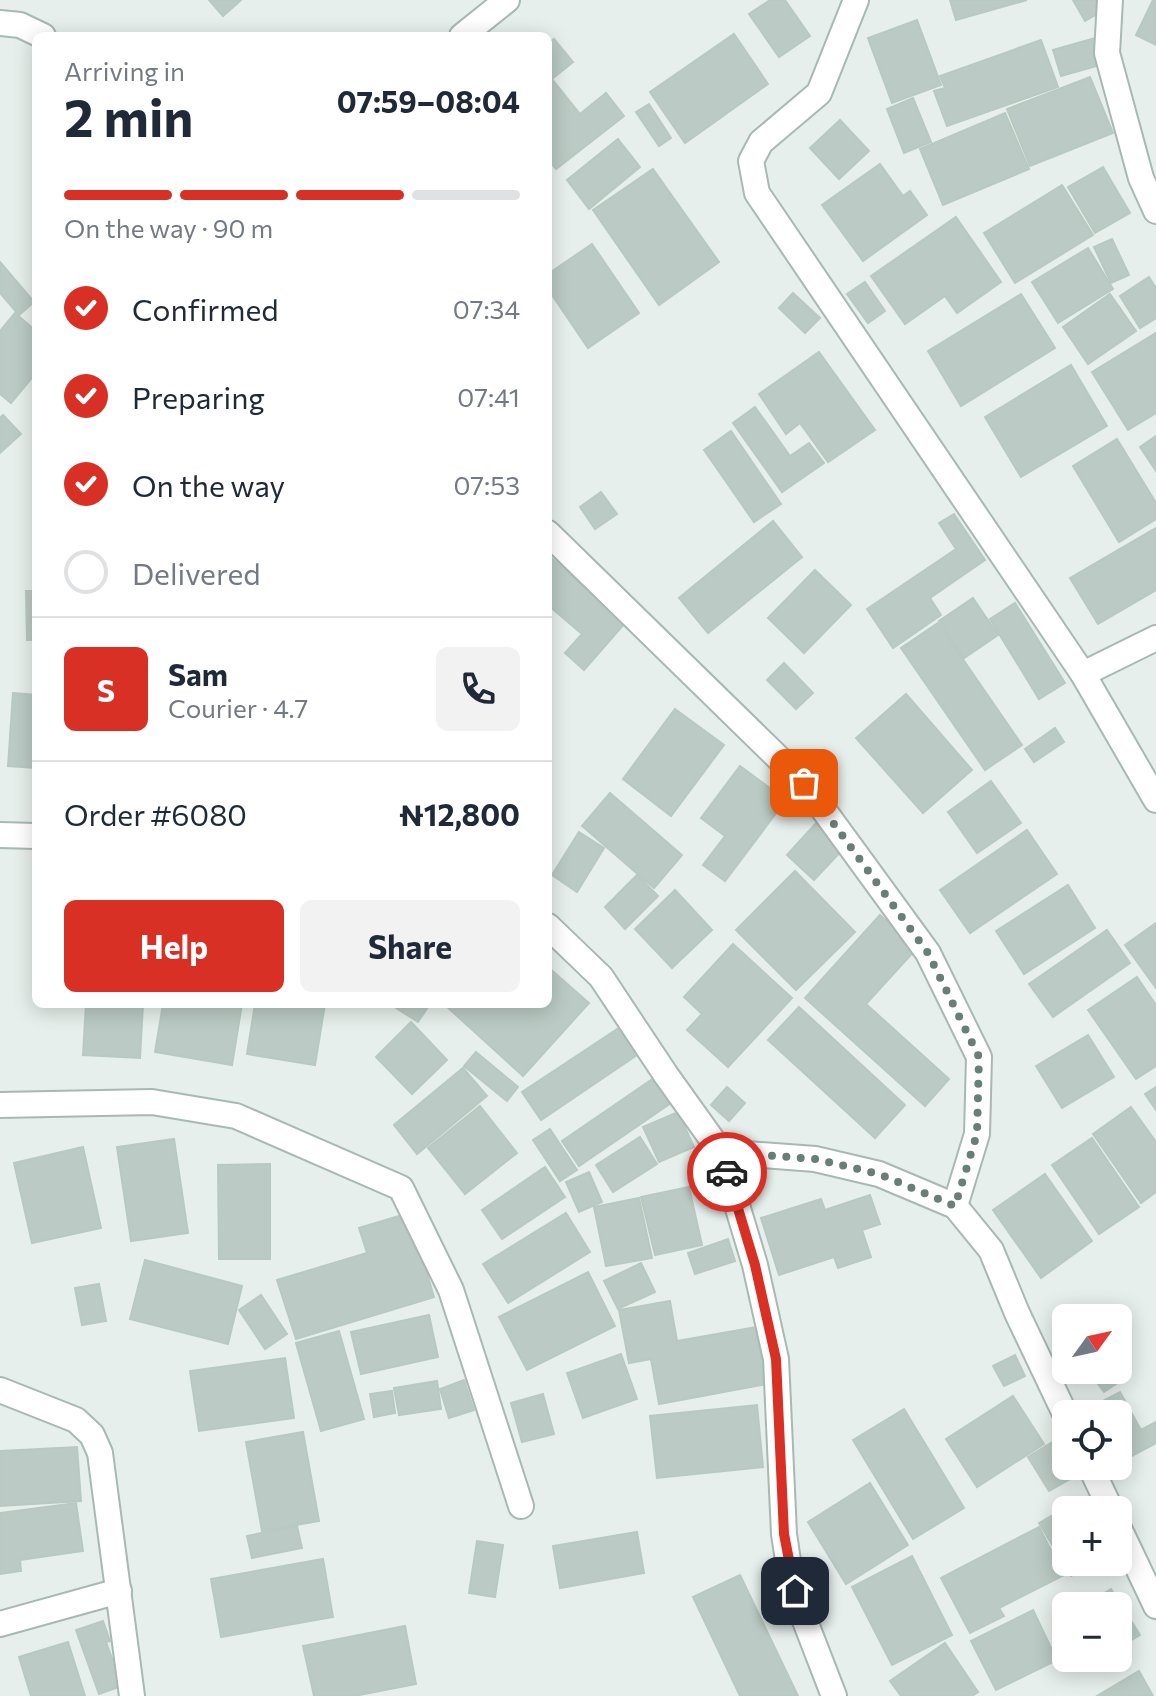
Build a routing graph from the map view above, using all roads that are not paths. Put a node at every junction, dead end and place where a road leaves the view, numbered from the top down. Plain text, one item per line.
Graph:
1 (507, 0) edge
2 (856, 0) edge
3 (1110, 0) edge
4 (0, 23) edge
5 (35, 32) edge
6 (467, 32) edge
7 (1156, 211) edge
8 (552, 537) edge
9 (1156, 638) edge
10 (1083, 674) junction
11 (1156, 800) edge
12 (0, 835) edge
13 (32, 836) edge
14 (552, 930) edge
15 (0, 1105) edge
16 (721, 1152) junction
17 (955, 1206) junction
18 (0, 1390) edge
19 (1058, 1400) edge
20 (521, 1506) dead end
21 (1132, 1555) edge
22 (119, 1591) junction
23 (1156, 1606) edge
24 (0, 1624) edge
25 (132, 1696) edge
26 (834, 1696) edge

1 - 6 street
2 - 10 street
3 - 7 street
4 - 5 street
8 - 17 street
9 - 10 street
10 - 11 street
12 - 13 street
14 - 16 street
15 - 20 street
16 - 17 street
16 - 26 street
17 - 19 street
18 - 22 street
21 - 23 street
22 - 24 street
22 - 25 street

